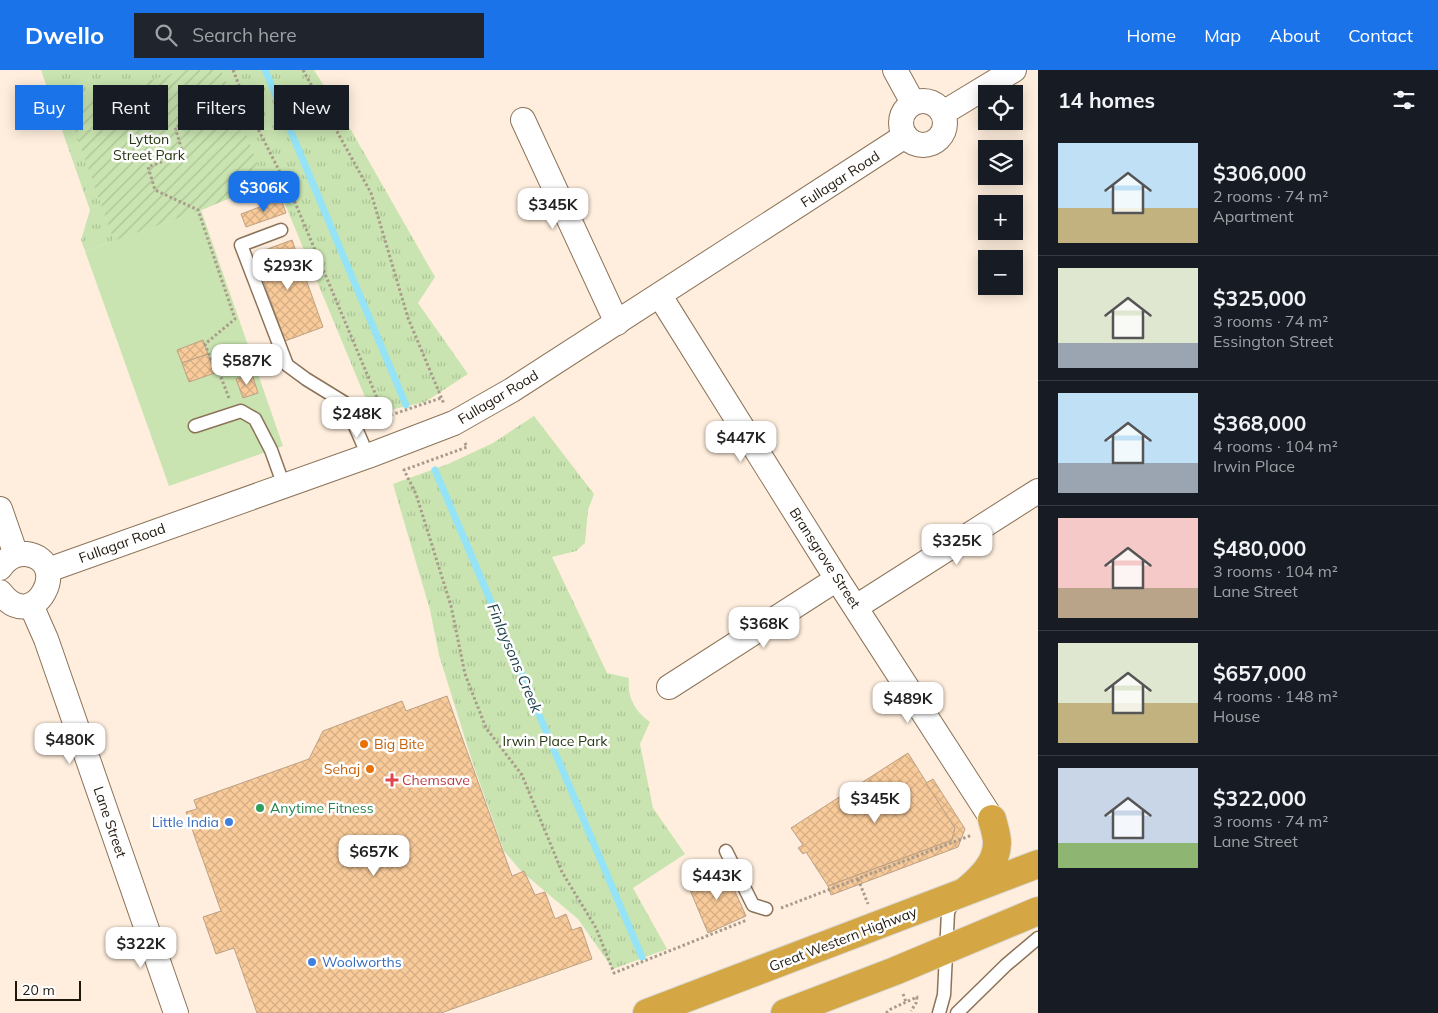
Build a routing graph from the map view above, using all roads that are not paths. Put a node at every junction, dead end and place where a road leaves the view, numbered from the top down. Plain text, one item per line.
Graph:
1 (895, 70) edge
2 (1014, 70) edge
3 (913, 103) junction
4 (943, 112) junction
5 (523, 120) dead end
6 (906, 136) junction
7 (281, 230) dead end
8 (660, 296) junction
9 (618, 323) junction
10 (195, 426) dead end
11 (368, 456) junction
12 (284, 486) junction
13 (1038, 491) edge
14 (0, 509) edge
15 (8, 561) edge
16 (48, 570) junction
17 (837, 579) junction
18 (0, 592) edge
19 (31, 605) junction
20 (856, 607) junction
21 (670, 686) dead end
22 (984, 826) joint
23 (726, 851) dead end
24 (1038, 864) edge
25 (959, 895) junction
26 (772, 909) road end
27 (1038, 911) edge
28 (1038, 938) edge
29 (946, 949) junction
30 (176, 1013) edge
31 (647, 1013) edge
32 (785, 1013) edge
33 (939, 1013) edge
34 (957, 1013) edge

1 - 3 street
2 - 4 street
3 - 4 street
3 - 6 street
4 - 6 street
5 - 9 street
6 - 8 street, Fullagar Road
7 - 11 lane
8 - 9 street, Fullagar Road
8 - 17 street, Bransgrove Street
9 - 11 street, Fullagar Road
10 - 12 lane
11 - 12 street, Fullagar Road
12 - 16 street, Fullagar Road
13 - 20 street
14 - 15 street
15 - 16 street
16 - 19 street
17 - 20 street, Bransgrove Street
17 - 21 street
18 - 19 street
19 - 30 street, Lane Street
20 - 22 street, Bransgrove Street
22 - 25 highway
23 - 26 lane
24 - 25 highway, Great Western Highway
25 - 29 lane
25 - 31 highway, Great Western Highway
27 - 29 highway
28 - 34 lane
29 - 32 highway
29 - 33 lane

